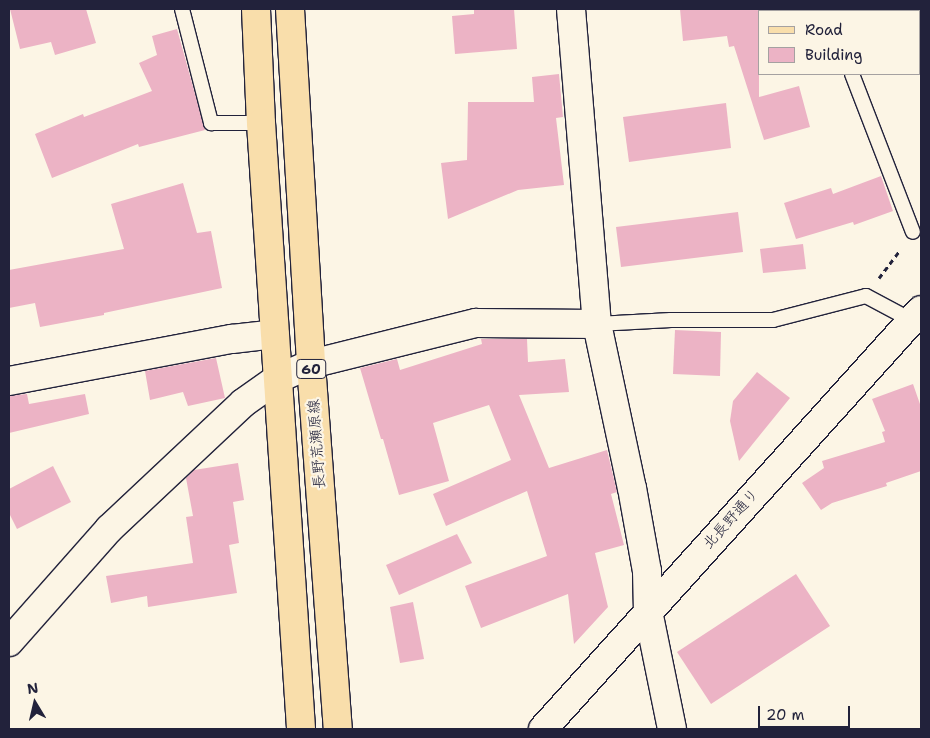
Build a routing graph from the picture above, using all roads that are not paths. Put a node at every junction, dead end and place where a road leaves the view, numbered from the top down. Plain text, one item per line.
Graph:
1 (182, 9) edge
2 (256, 9) edge
3 (290, 9) edge
4 (571, 9) edge
5 (852, 75) edge
6 (261, 123) junction
7 (913, 232) road end
8 (916, 315) edge
9 (597, 324) junction
10 (275, 334) junction
11 (311, 364) junction
12 (277, 379) junction
13 (9, 381) edge
14 (648, 611) junction
15 (9, 642) edge
16 (301, 729) edge
17 (338, 729) edge
18 (544, 729) edge
19 (672, 729) edge

1 - 6 lane
2 - 6 main road, 60
3 - 11 main road, 長野荒瀬原線 / 60
4 - 9 street
5 - 7 lane
6 - 10 main road, 60
8 - 9 lane
8 - 14 street, 北長野通り
9 - 11 street
9 - 14 street
10 - 12 main road, 60
10 - 13 street
11 - 12 street
11 - 17 main road, 長野荒瀬原線 / 60
12 - 15 street
12 - 16 main road, 60
14 - 18 street, 北長野通り
14 - 19 street

